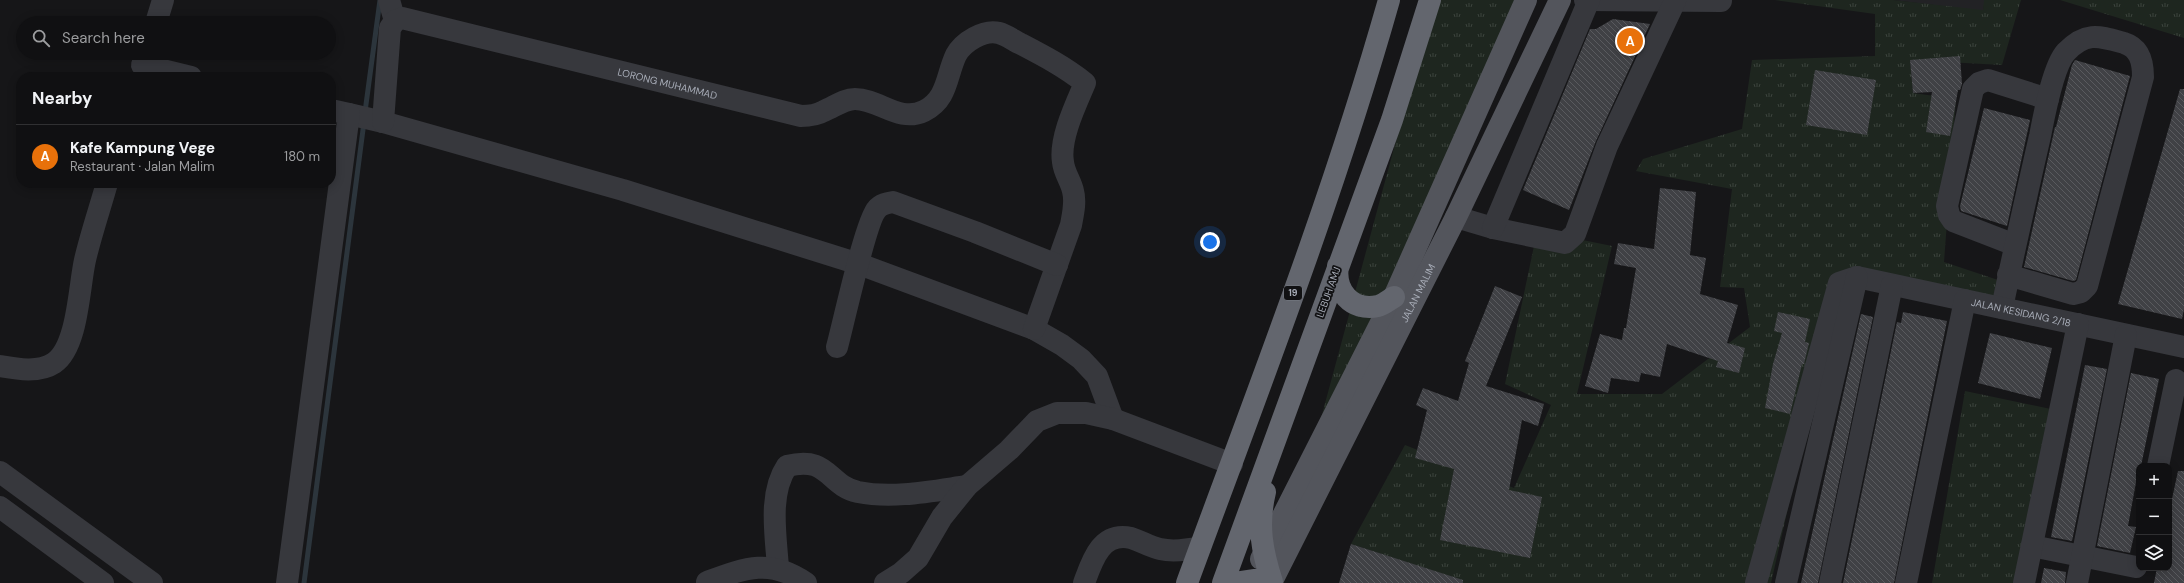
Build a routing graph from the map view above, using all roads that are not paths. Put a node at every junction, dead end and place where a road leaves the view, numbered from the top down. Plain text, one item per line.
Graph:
1 (163, 0) edge
2 (389, 0) edge
3 (1390, 0) edge
4 (1430, 0) edge
5 (1526, 0) edge
6 (1560, 0) edge
7 (1585, 0) edge
8 (1588, 0) edge
9 (1675, 0) edge
10 (1721, 1) edge
11 (158, 16) edge
12 (395, 21) junction
13 (142, 65) edge
14 (171, 72) edge
15 (2048, 99) junction
16 (359, 116) edge
17 (106, 188) edge
18 (1456, 218) junction
19 (1494, 228) junction
20 (2015, 245) junction
21 (1339, 261) junction
22 (858, 264) junction
23 (1057, 265) junction
24 (2008, 275) junction
25 (1858, 277) junction
26 (1892, 285) junction
27 (1394, 297) junction
28 (1965, 300) junction
29 (2002, 308) junction
30 (2078, 324) junction
31 (1034, 329) junction
32 (2126, 335) junction
33 (837, 347) dead end
34 (2184, 347) edge
35 (0, 366) edge
36 (2176, 380) dead end
37 (1292, 392) junction
38 (1113, 419) junction
39 (2159, 463) edge
40 (1232, 464) junction
41 (0, 472) edge
42 (967, 486) junction
43 (0, 507) edge
44 (2032, 546) junction
45 (1200, 547) junction
46 (1262, 552) junction
47 (2083, 556) junction
48 (778, 568) junction
49 (2136, 568) edge
50 (707, 582) dead end
51 (1260, 582) edge
52 (103, 583) edge
53 (152, 583) edge
54 (287, 583) edge
55 (806, 583) edge
56 (886, 583) edge
57 (1084, 583) edge
58 (1187, 583) edge
59 (1222, 583) edge
60 (1756, 583) edge
61 (1786, 583) edge
62 (1830, 583) edge
63 (1906, 583) edge
64 (2024, 583) edge
65 (2078, 583) edge

1 - 11 street
2 - 12 street
3 - 40 highway, 19
4 - 21 highway, LEBUH AMJ
5 - 27 main road, JALAN MALIM
6 - 18 main road, JALAN MALIM
7 - 8 street
8 - 9 street
8 - 19 street
9 - 10 street
9 - 19 street
12 - 16 street
12 - 23 street, LORONG MUHAMMAD
13 - 14 street
15 - 20 street
15 - 20 street
15 - 24 street
16 - 22 street
16 - 54 street
17 - 35 street
18 - 19 street
18 - 51 main road, JALAN MALIM
20 - 24 street
21 - 27 highway
21 - 37 highway, LEBUH AMJ
22 - 23 street
22 - 31 street
22 - 33 street
23 - 31 street
24 - 29 street
25 - 26 street, JALAN KESIDANG 2/18
25 - 60 street
25 - 61 street
26 - 28 street, JALAN KESIDANG 2/18
26 - 62 street
27 - 46 main road, JALAN MALIM
28 - 29 street, JALAN KESIDANG 2/18
28 - 63 street
29 - 30 street, JALAN KESIDANG 2/18
30 - 32 street, JALAN KESIDANG 2/18
30 - 44 street
31 - 38 street
32 - 34 street, JALAN KESIDANG 2/18
32 - 47 street
36 - 39 street
37 - 46 highway
37 - 59 highway, LEBUH AMJ
38 - 40 street
38 - 42 street
40 - 45 highway, 19
41 - 53 street
42 - 48 street
42 - 56 street
43 - 52 street
44 - 47 street
44 - 64 street
45 - 57 street
45 - 58 highway, 19
46 - 51 highway
47 - 49 street
47 - 65 street
48 - 50 street
48 - 55 street

